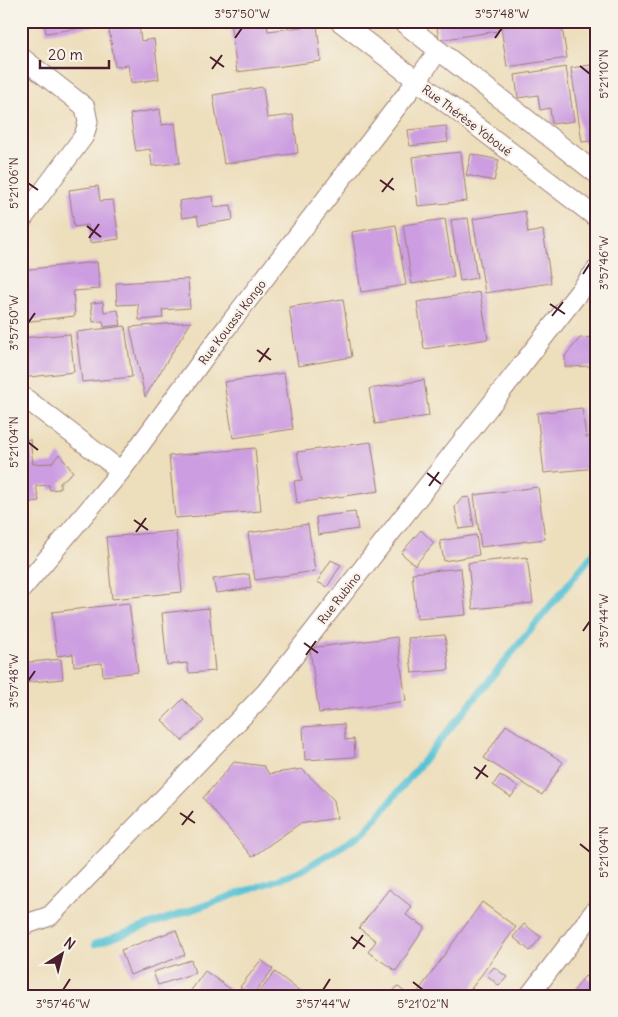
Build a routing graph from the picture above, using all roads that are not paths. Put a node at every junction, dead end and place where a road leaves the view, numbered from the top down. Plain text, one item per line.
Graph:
1 (339, 21) edge
2 (401, 21) edge
3 (438, 51) junction
4 (21, 57) edge
5 (416, 82) junction
6 (597, 174) edge
7 (597, 218) edge
8 (21, 221) edge
9 (597, 269) edge
10 (21, 395) edge
11 (121, 471) junction
12 (21, 590) edge
13 (597, 908) edge
14 (21, 926) edge
15 (529, 996) edge

1 - 5 street, Rue Thérèse Yoboué
2 - 3 street
3 - 5 street, Rue Kouassi Kongo
3 - 6 street
4 - 8 street
5 - 7 street, Rue Thérèse Yoboué
5 - 11 street, Rue Kouassi Kongo
9 - 14 street, Rue Rubino
10 - 11 street
11 - 12 street, Rue Kouassi Kongo
13 - 15 street

